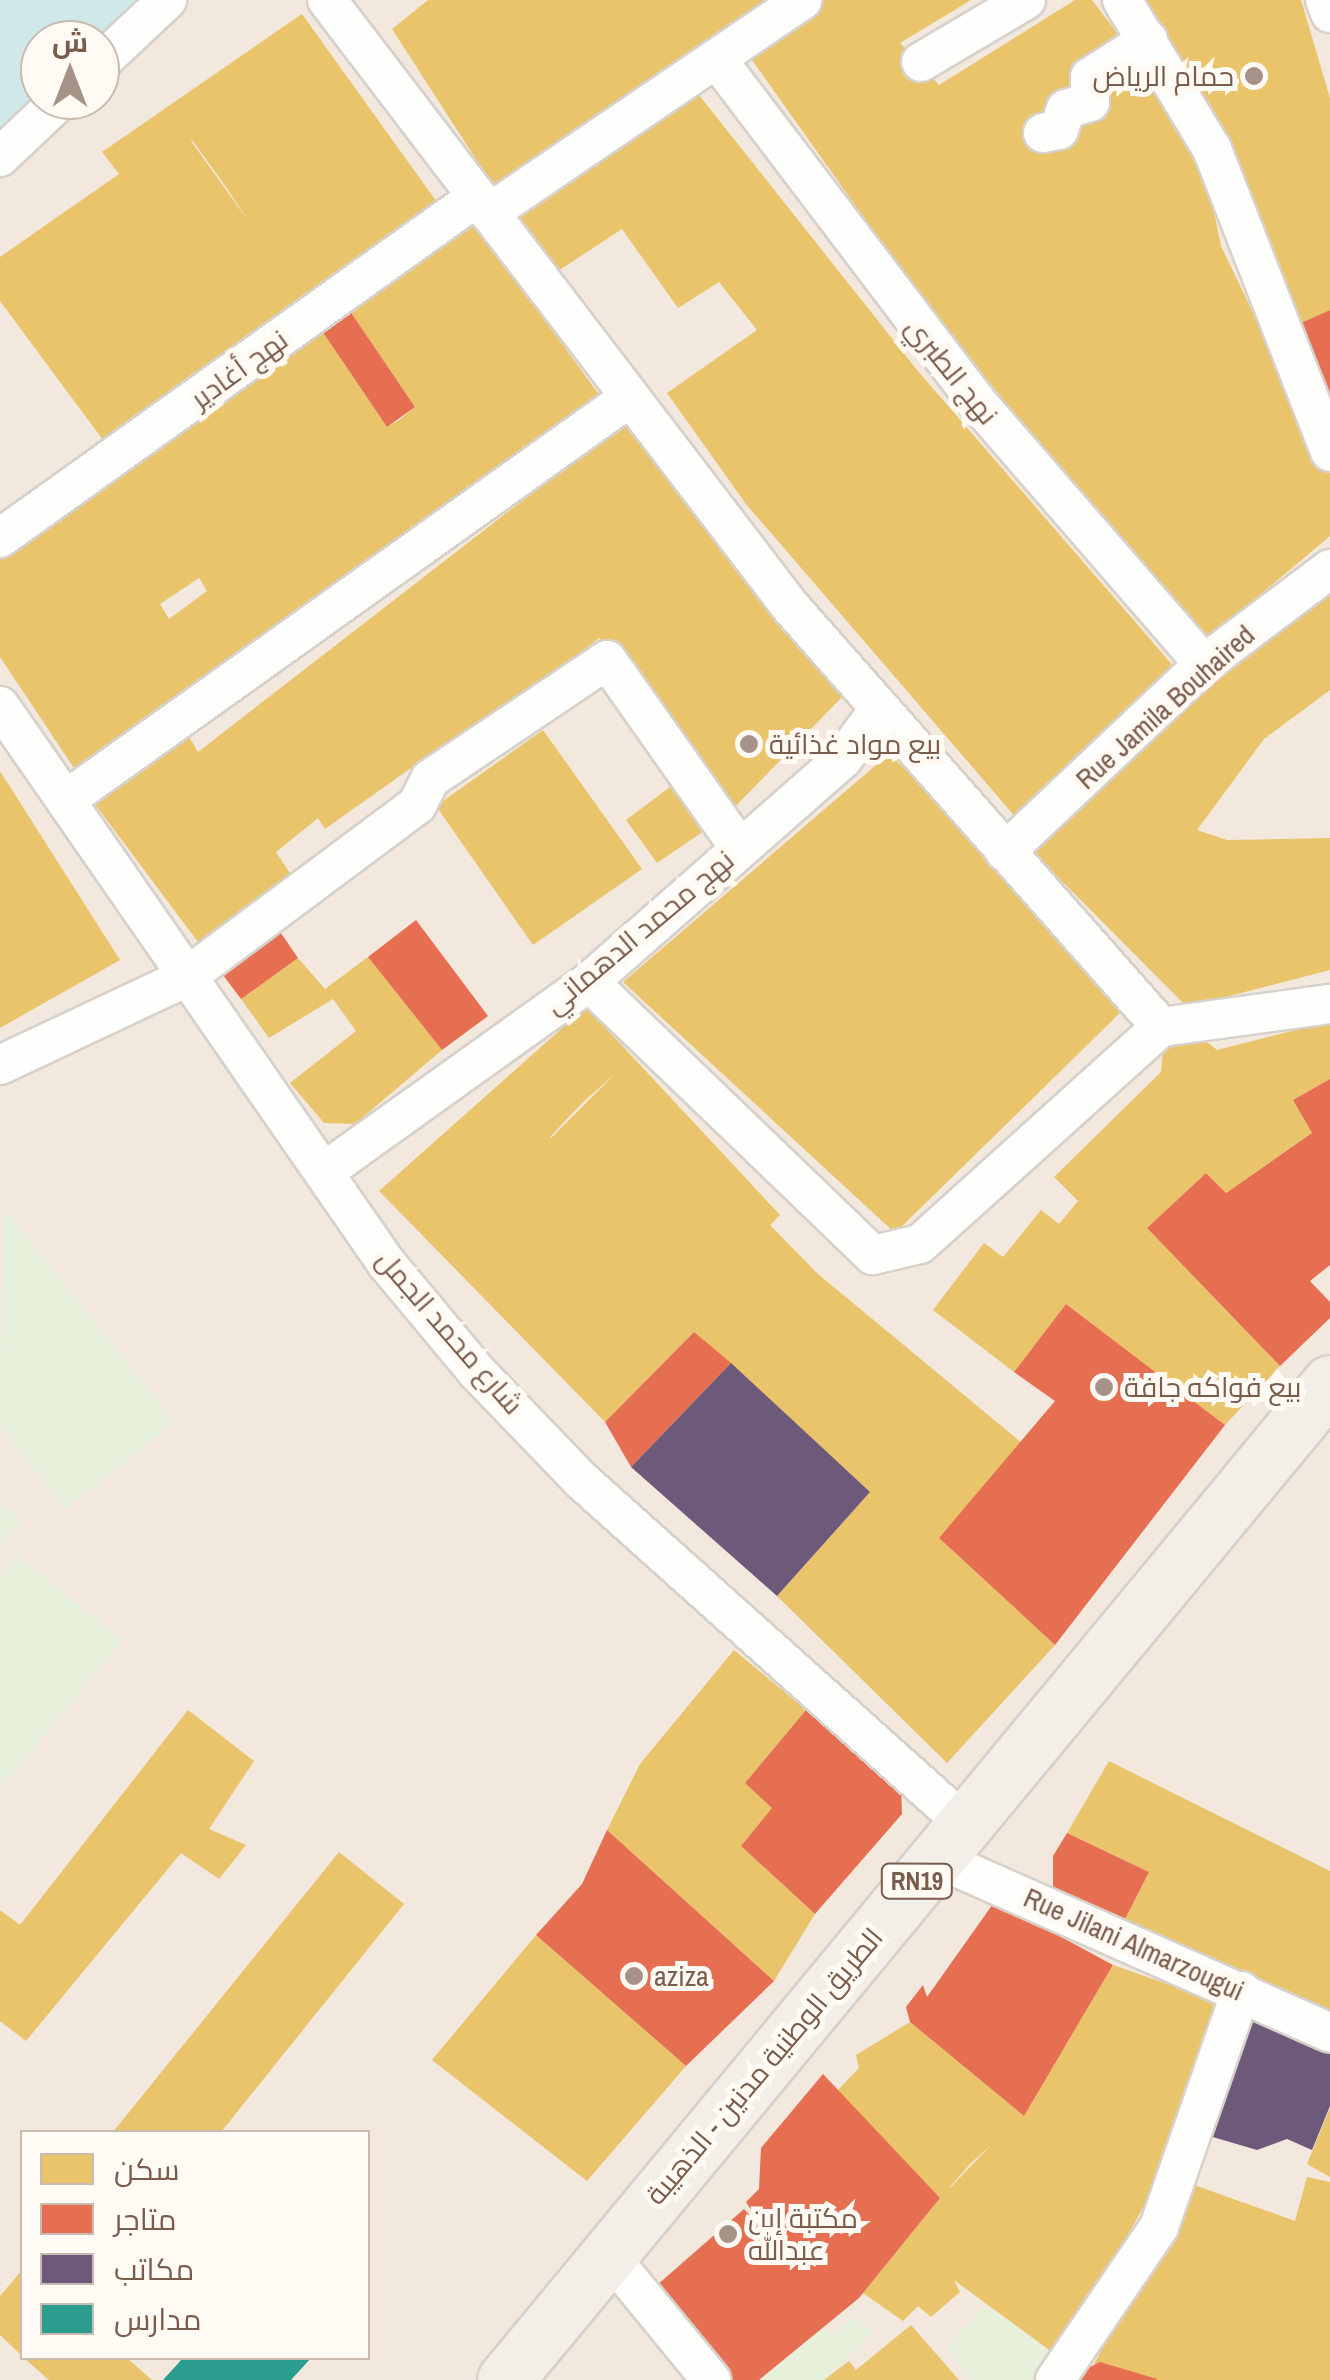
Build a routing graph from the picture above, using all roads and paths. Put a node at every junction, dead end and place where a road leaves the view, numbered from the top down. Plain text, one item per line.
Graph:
1 (167, 0) edge
2 (327, 0) edge
3 (803, 0) edge
4 (1026, 0) edge
5 (1122, 0) edge
6 (1325, 0) edge
7 (1330, 13) edge
8 (1148, 40) junction
9 (120, 44) edge
10 (720, 62) junction
11 (921, 62) dead end
12 (39, 120) edge
13 (1043, 133) dead end
14 (0, 157) edge
15 (483, 205) junction
16 (628, 398) junction
17 (1330, 452) edge
18 (0, 538) edge
19 (1330, 569) edge
20 (1204, 664) junction
21 (0, 706) edge
22 (880, 708) junction
23 (67, 798) junction
24 (739, 846) junction
25 (1005, 852) junction
26 (184, 978) junction
27 (589, 982) junction
28 (1330, 1004) edge
29 (1162, 1027) junction
30 (0, 1065) edge
31 (328, 1169) junction
32 (1330, 1383) edge
33 (950, 1841) junction
34 (1241, 1991) junction
35 (1330, 2033) edge
36 (608, 2254) junction
37 (505, 2380) edge
38 (711, 2380) edge
39 (1055, 2380) edge

1 - 9 street
2 - 15 street
3 - 10 street, نهج أغادير
4 - 11 street
5 - 8 street
6 - 7 street
8 - 13 street
8 - 17 street
10 - 15 street, نهج أغادير
10 - 20 street, نهج الطبري
12 - 14 street
15 - 16 street
15 - 18 street, نهج أغادير
16 - 22 street
16 - 23 street
19 - 20 street, Rue Jamila Bouhaired
20 - 25 street, Rue Jamila Bouhaired
21 - 23 street, شارع محمد الجمل
22 - 24 street, نهج محمد الدهماني
22 - 25 street
23 - 26 street, شارع محمد الجمل
24 - 26 street
24 - 27 street, نهج محمد الدهماني
25 - 29 street
26 - 30 street
26 - 31 street, شارع محمد الجمل
27 - 29 street
27 - 31 street, نهج محمد الدهماني
28 - 29 street
31 - 33 street, شارع محمد الجمل
32 - 33 main road, الطريق الوطنية مدنين - الذهيبة / RN19
33 - 34 street, Rue Jilani Almarzougui
33 - 36 main road, الطريق الوطنية مدنين - الذهيبة / RN19
34 - 35 street, Rue Jilani Almarzougui
34 - 39 street
36 - 37 main road, الطريق الوطنية مدنين - الذهيبة / RN19
36 - 38 street

